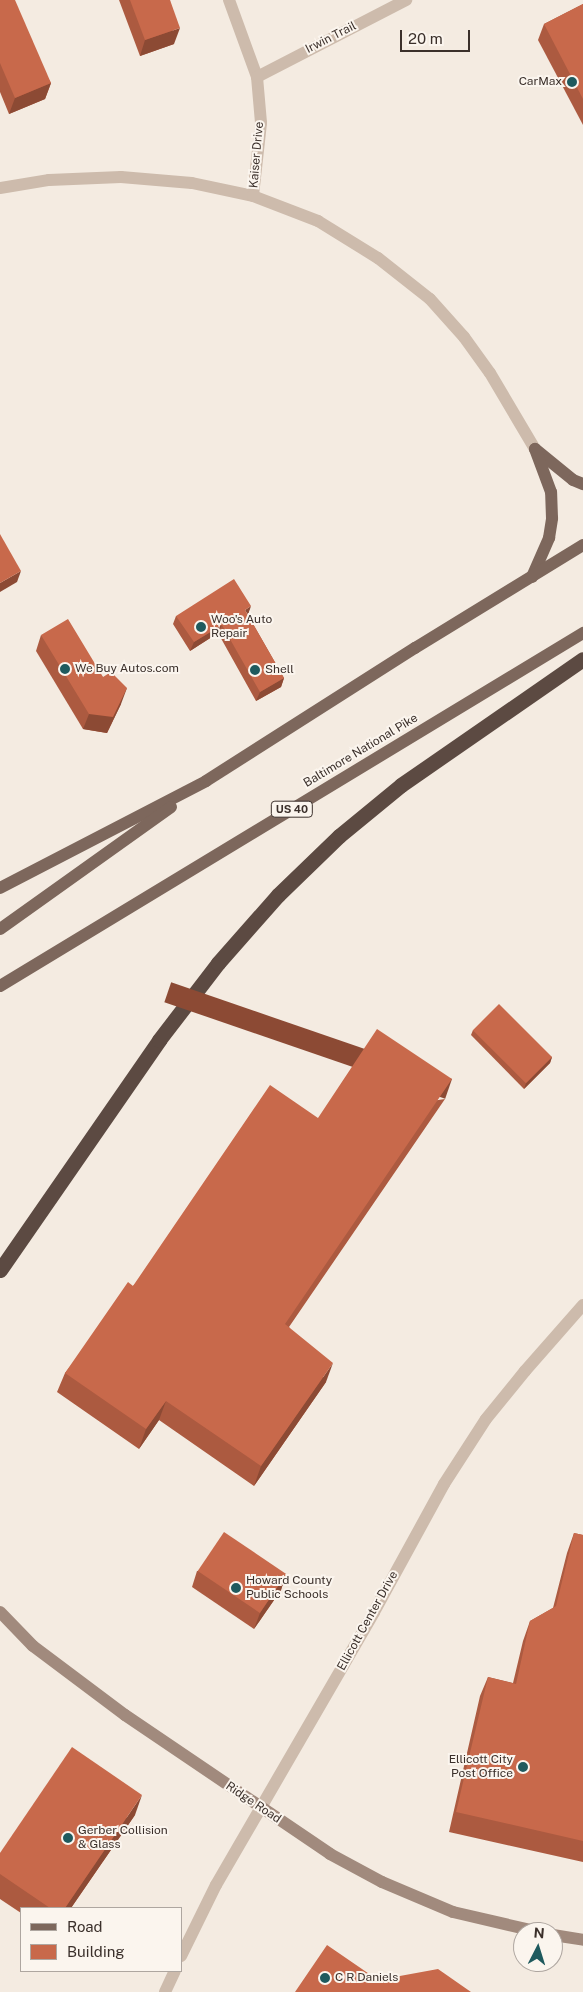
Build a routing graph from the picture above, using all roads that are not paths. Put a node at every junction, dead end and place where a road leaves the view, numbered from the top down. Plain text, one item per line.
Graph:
1 (229, 0) edge
2 (406, 0) edge
3 (257, 77) junction
4 (0, 188) edge
5 (253, 196) junction
6 (535, 449) junction
7 (583, 484) edge
8 (583, 545) edge
9 (532, 577) junction
10 (583, 632) edge
11 (583, 659) edge
12 (206, 781) junction
13 (0, 888) edge
14 (0, 929) edge
15 (0, 986) edge
16 (0, 1270) edge
17 (583, 1305) edge
18 (0, 1612) edge
19 (262, 1809) junction
20 (513, 1926) edge
21 (563, 1937) edge
22 (583, 1940) edge
23 (182, 1954) edge
24 (175, 1972) edge
25 (165, 1992) edge

1 - 3 street, Kaiser Drive
2 - 3 street, Irwin Trail
3 - 5 street, Kaiser Drive
4 - 5 street
5 - 6 street
6 - 7 main road
6 - 9 main road
8 - 9 main road
9 - 12 main road
10 - 15 main road, Baltimore National Pike / US 40
11 - 16 highway
12 - 13 main road
12 - 14 main road
17 - 19 street, Ellicott Center Drive
18 - 19 street, Ridge Road
19 - 20 street, Ridge Road
19 - 23 street, Ellicott Center Drive
21 - 22 street
24 - 25 street

